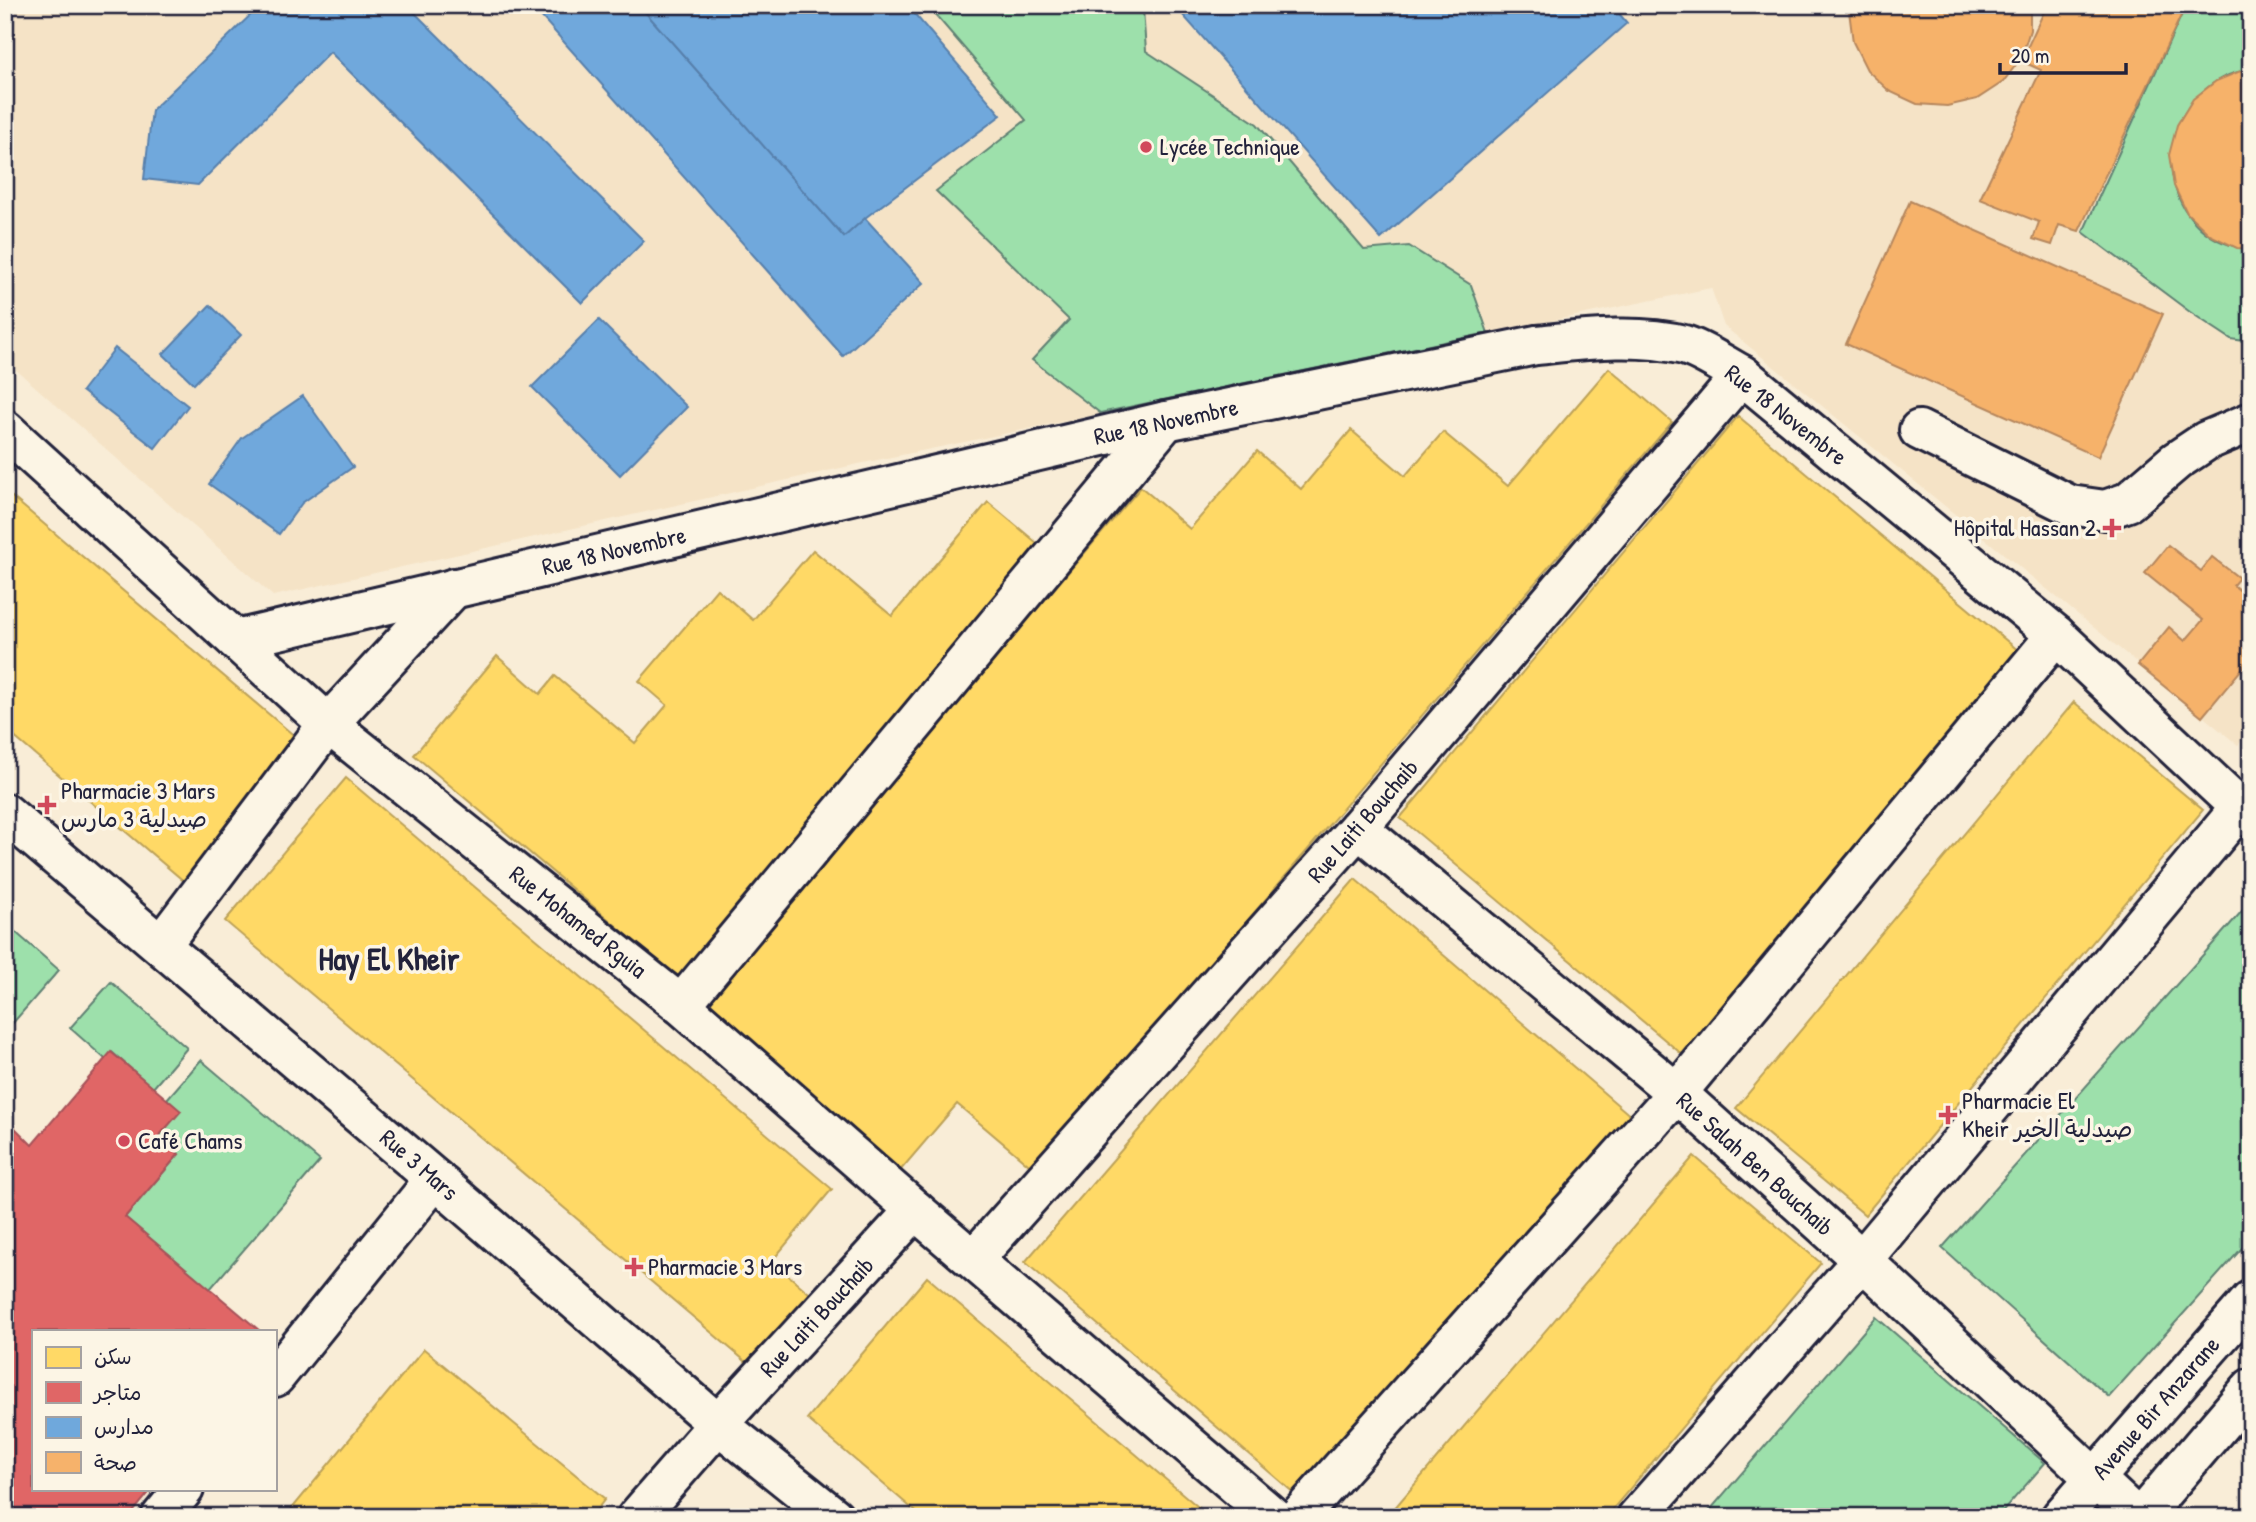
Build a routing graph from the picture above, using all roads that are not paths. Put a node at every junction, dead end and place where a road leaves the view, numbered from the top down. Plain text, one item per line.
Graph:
1 (1742, 375) junction
2 (1166, 421) junction
3 (2251, 422) edge
4 (5, 430) edge
5 (1919, 430) dead end
6 (454, 588) junction
7 (2056, 635) junction
8 (236, 640) junction
9 (328, 724) junction
10 (5, 813) edge
11 (2245, 813) edge
12 (1358, 828) junction
13 (161, 945) junction
14 (681, 1004) junction
15 (1677, 1094) junction
16 (435, 1179) junction
17 (915, 1210) junction
18 (974, 1259) junction
19 (1862, 1260) junction
20 (2251, 1300) edge
21 (276, 1376) edge
22 (2251, 1388) edge
23 (718, 1424) junction
24 (2094, 1479) junction
25 (183, 1490) edge
26 (161, 1517) edge
27 (637, 1517) edge
28 (834, 1517) edge
29 (1273, 1517) edge
30 (1298, 1517) edge
31 (1637, 1517) edge
32 (2061, 1517) edge
33 (2136, 1517) edge
34 (2141, 1517) edge

1 - 2 street, Rue 18 Novembre
1 - 7 street, Rue 18 Novembre
1 - 12 street, Rue Laiti Bouchaib
2 - 6 street, Rue 18 Novembre
2 - 14 street
3 - 5 street
4 - 8 street
6 - 8 street, Rue 18 Novembre
6 - 9 street
7 - 11 street, Rue 18 Novembre
7 - 15 street
8 - 9 street, Rue Mohamed Rguia
9 - 13 street
9 - 14 street, Rue Mohamed Rguia
10 - 13 street, Rue 3 Mars
11 - 19 street
12 - 15 street, Rue Salah Ben Bouchaib
12 - 18 street, Rue Laiti Bouchaib
13 - 16 street, Rue 3 Mars
14 - 17 street, Rue Mohamed Rguia
15 - 19 street, Rue Salah Ben Bouchaib
15 - 30 street
16 - 21 street
16 - 23 street, Rue 3 Mars
17 - 18 street, Rue Mohamed Rguia
17 - 23 street, Rue Laiti Bouchaib
18 - 29 street, Rue Mohamed Rguia
19 - 24 street, Rue Salah Ben Bouchaib
19 - 31 street
20 - 24 street, Avenue Bir Anzarane
22 - 34 street
23 - 27 street, Rue Laiti Bouchaib
23 - 28 street, Rue 3 Mars
24 - 32 street, Avenue Bir Anzarane
24 - 33 street, Rue Salah Ben Bouchaib
25 - 26 street

